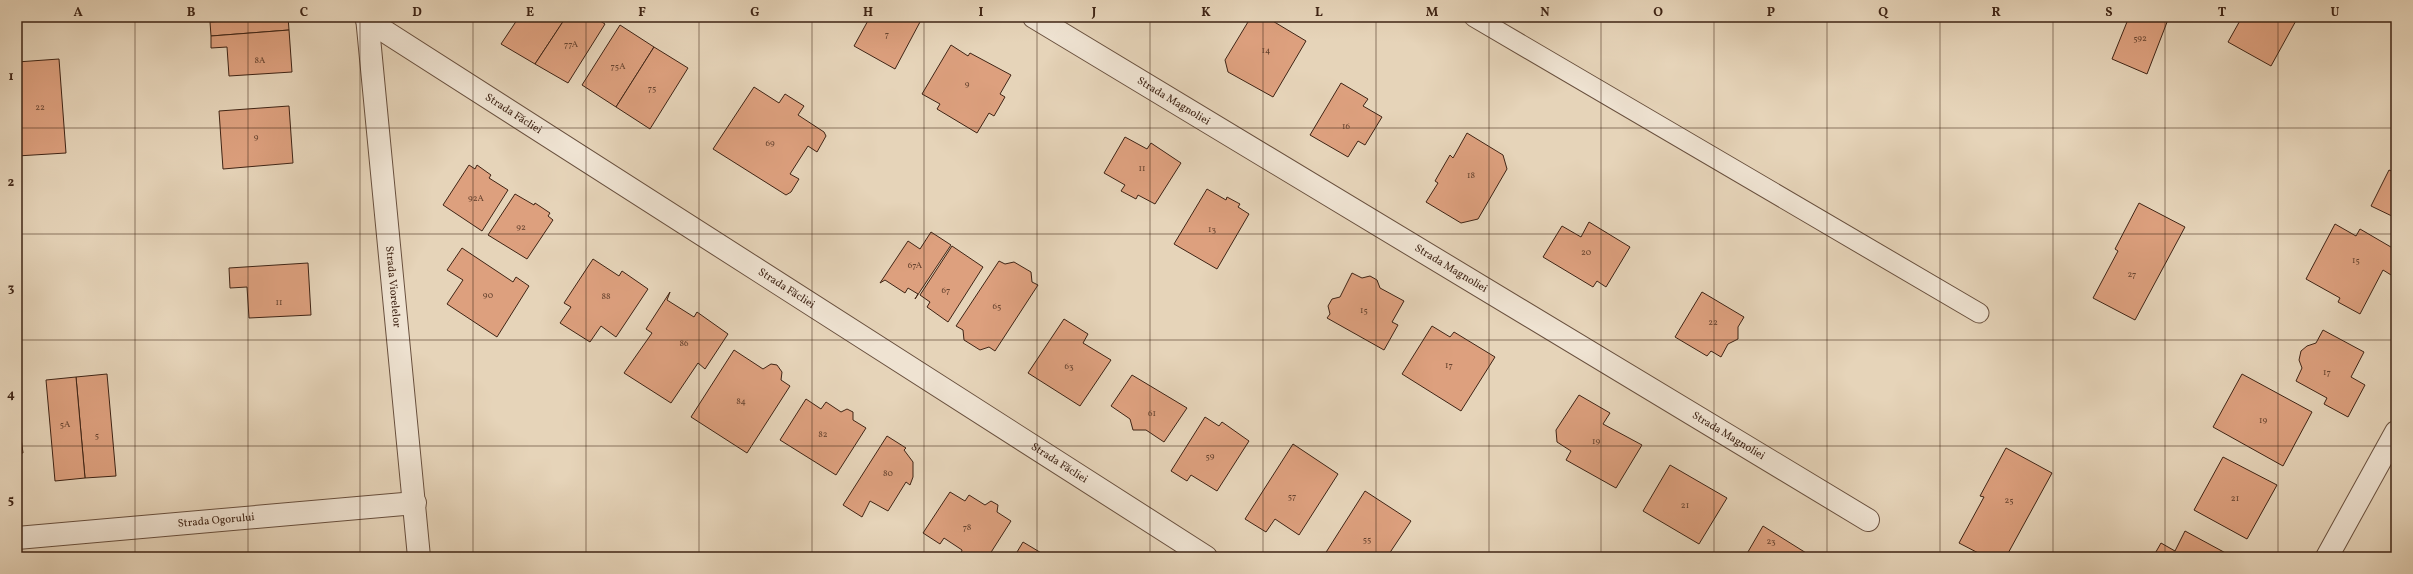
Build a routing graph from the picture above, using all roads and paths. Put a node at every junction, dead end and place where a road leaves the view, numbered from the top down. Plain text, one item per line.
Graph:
1 (1034, 17) edge
2 (1474, 17) edge
3 (367, 18) edge
4 (1979, 313) dead end
5 (2396, 432) edge
6 (415, 504) junction
7 (1868, 520) dead end
8 (17, 538) edge
9 (419, 557) edge
10 (1206, 557) edge
11 (2327, 557) edge

1 - 7 street, Strada Magnoliei
2 - 4 lane
3 - 6 street, Strada Viorelelor
3 - 10 street, Strada Făcliei
5 - 11 street
6 - 8 street, Strada Ogorului
6 - 9 street, Strada Viorelelor

